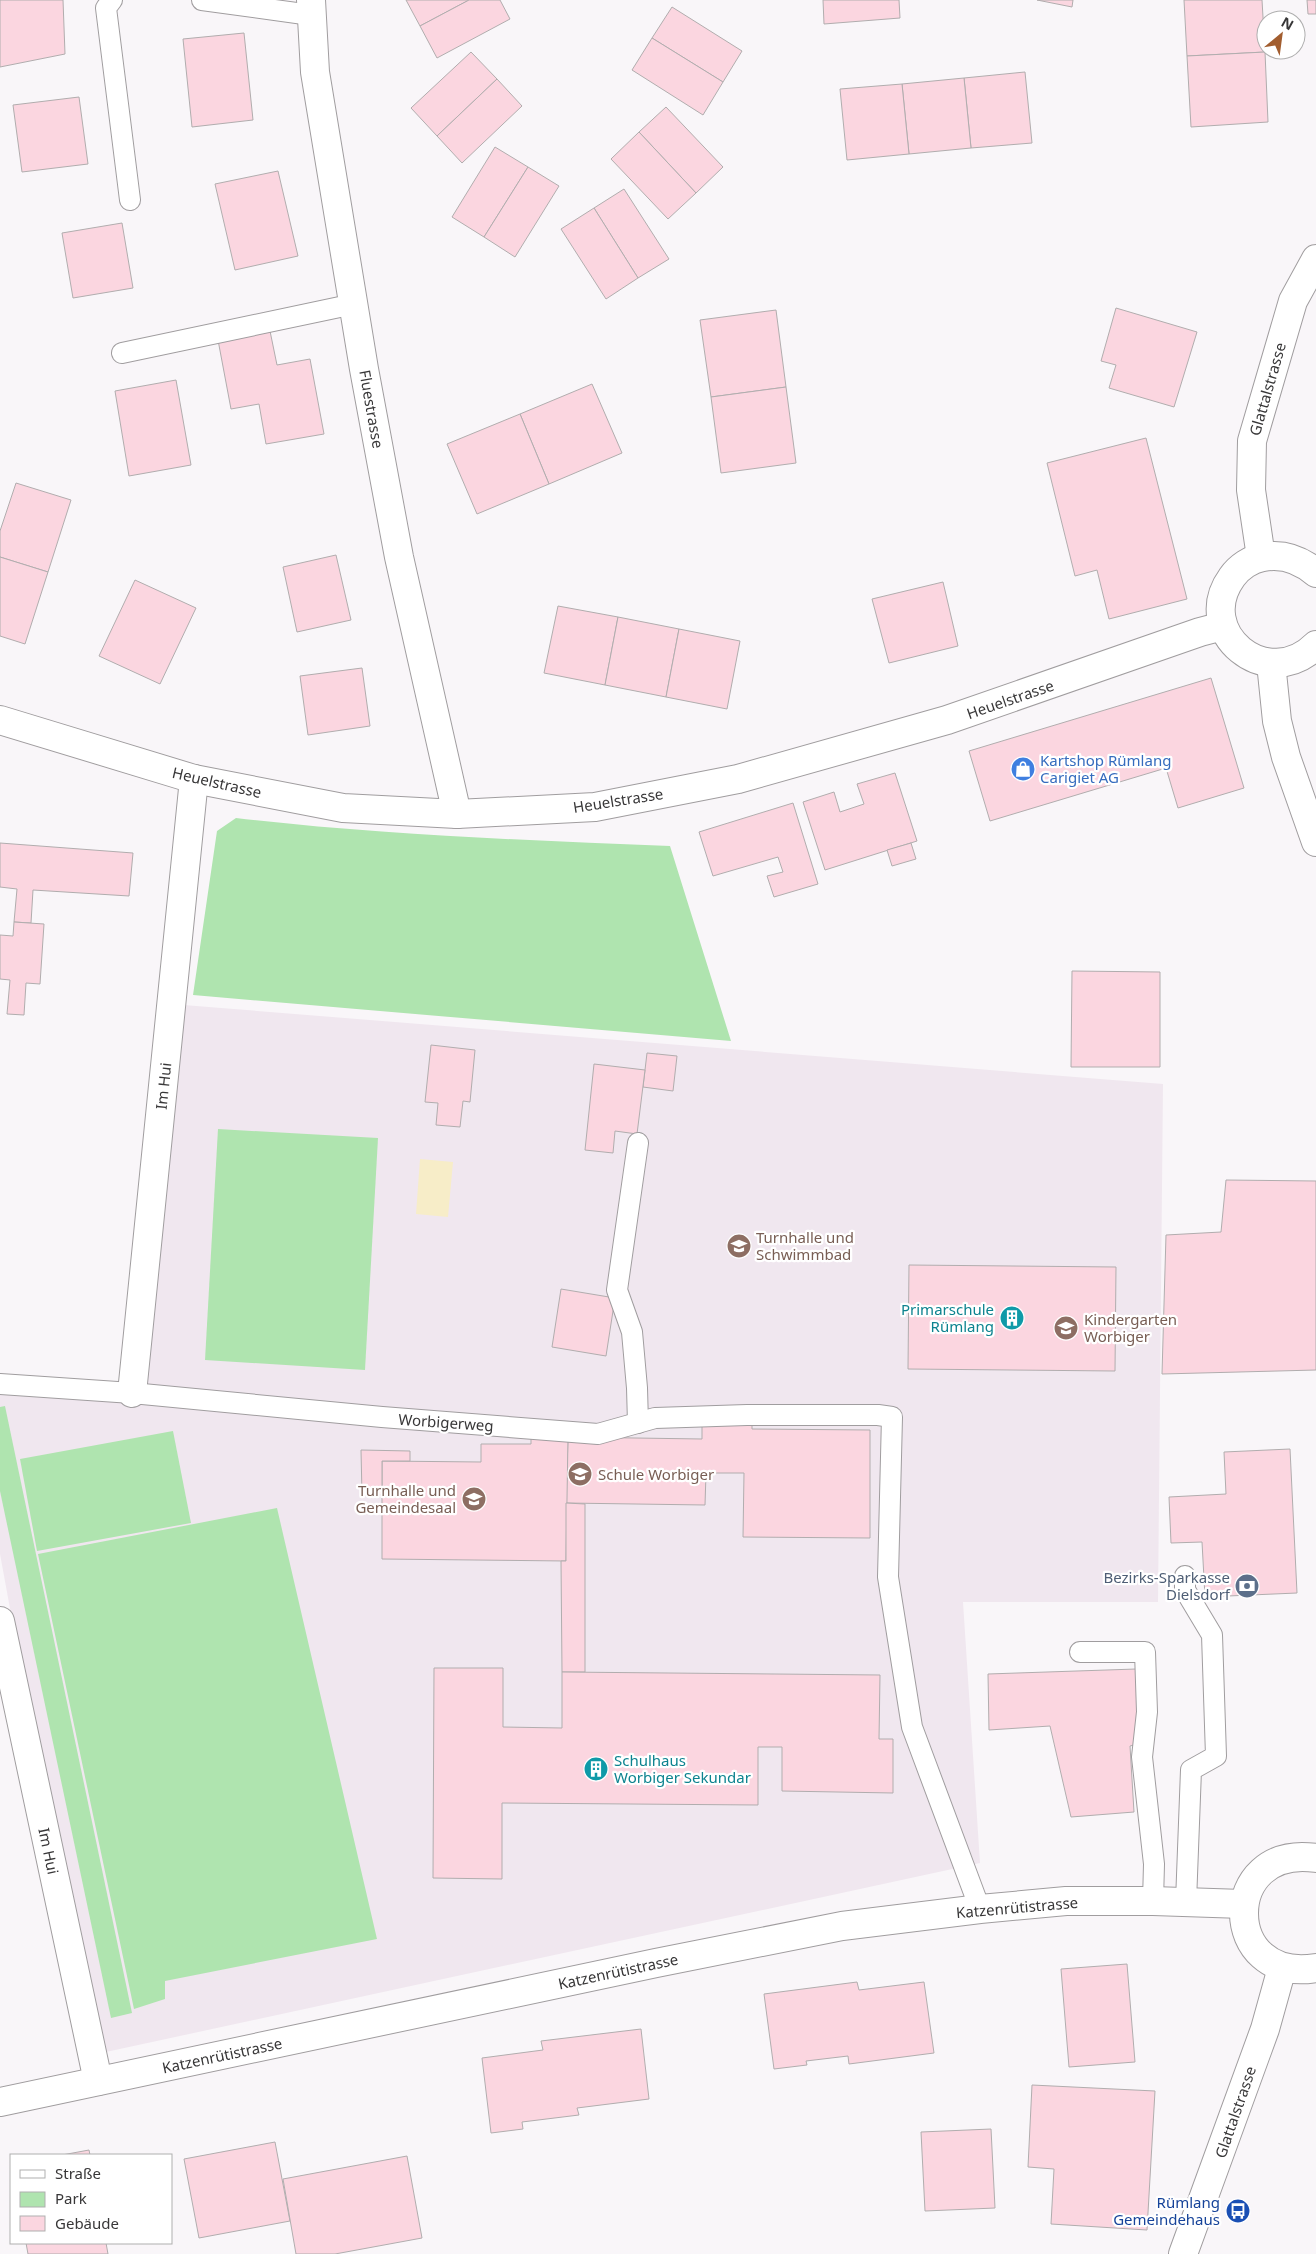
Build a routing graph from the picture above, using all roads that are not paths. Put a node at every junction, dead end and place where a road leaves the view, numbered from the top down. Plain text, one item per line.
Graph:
1 (112, 0) edge
2 (202, 0) edge
3 (311, 8) edge
4 (130, 200) dead end
5 (1316, 259) edge
6 (354, 304) junction
7 (122, 353) dead end
8 (1261, 557) junction
9 (1316, 573) edge
10 (1223, 626) junction
11 (1316, 645) edge
12 (1271, 663) junction
13 (0, 720) edge
14 (194, 779) junction
15 (456, 814) junction
16 (1316, 842) edge
17 (638, 1143) dead end
18 (0, 1384) edge
19 (132, 1393) junction
20 (638, 1423) junction
21 (1185, 1576) dead end
22 (0, 1621) edge
23 (1080, 1652) dead end
24 (1316, 1858) edge
25 (1153, 1901) junction
26 (1186, 1902) junction
27 (1243, 1904) junction
28 (980, 1909) junction
29 (1282, 1968) junction
30 (1316, 1968) edge
31 (98, 2081) junction
32 (0, 2102) edge
33 (1183, 2254) edge

1 - 4 lane
2 - 3 lane
3 - 6 street, Fluestrasse
5 - 8 street, Glattalstrasse
6 - 7 lane
6 - 15 street, Fluestrasse
8 - 9 street
8 - 10 street
10 - 12 street
10 - 15 street, Heuelstrasse
11 - 12 street
12 - 16 street
13 - 14 street, Heuelstrasse
14 - 15 street, Heuelstrasse
14 - 19 street, Im Hui
17 - 20 lane
18 - 19 lane, Worbigerweg
19 - 20 lane, Worbigerweg
20 - 28 lane, Worbigerweg
21 - 26 lane
22 - 31 street, Im Hui
23 - 25 lane
24 - 27 street
25 - 26 street, Katzenrütistrasse
25 - 28 street, Katzenrütistrasse
26 - 27 street, Katzenrütistrasse
27 - 29 street
28 - 31 street, Katzenrütistrasse
29 - 30 street
29 - 33 street, Glattalstrasse
31 - 32 street, Katzenrütistrasse

